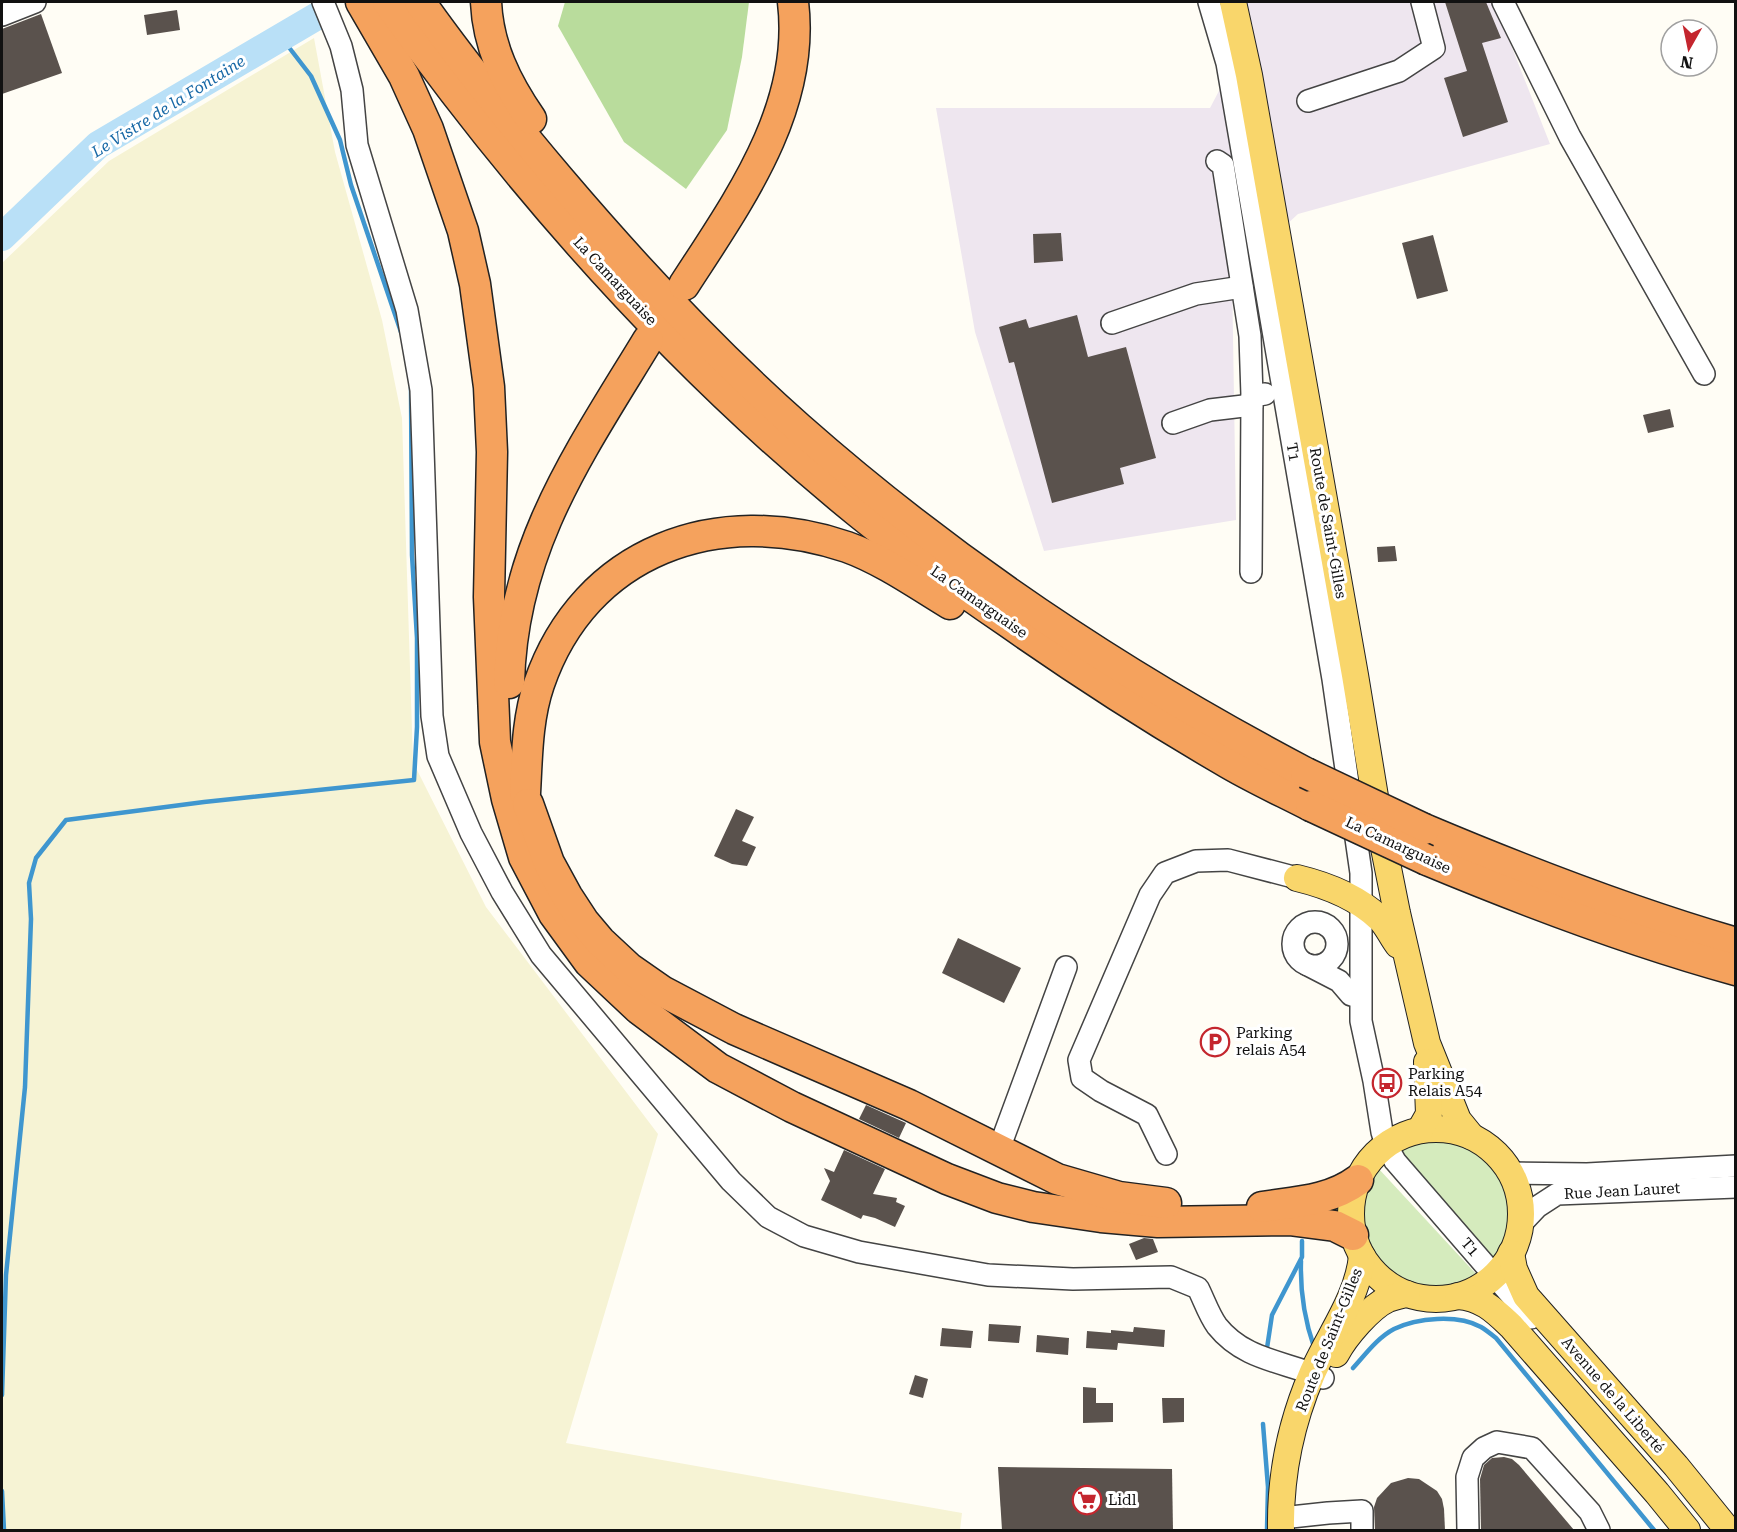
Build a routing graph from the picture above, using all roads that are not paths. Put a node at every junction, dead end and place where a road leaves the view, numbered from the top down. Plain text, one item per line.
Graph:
1 (35, 2) edge
2 (323, 2) edge
3 (362, 2) edge
4 (388, 2) edge
5 (420, 2) edge
6 (486, 2) edge
7 (780, 2) edge
8 (793, 2) edge
9 (1209, 2) edge
10 (1233, 2) edge
11 (1422, 2) edge
12 (1503, 2) edge
13 (2, 15) edge
14 (1308, 101) dead end
15 (1217, 161) dead end
16 (639, 271) junction
17 (1242, 287) junction
18 (1112, 323) dead end
19 (1704, 374) dead end
20 (1293, 391) junction
21 (1252, 401) junction
22 (1173, 423) dead end
23 (1251, 572) dead end
24 (493, 684) junction
25 (1224, 761) junction
26 (525, 793) junction
27 (1298, 878) joint
28 (1362, 905) junction
29 (1320, 922) junction
30 (1350, 937) junction
31 (1736, 943) edge
32 (1407, 956) junction
33 (1308, 965) junction
34 (1066, 967) dead end
35 (1736, 970) edge
36 (1351, 995) junction
37 (1361, 1021) junction
38 (1427, 1043) junction
39 (1420, 1130) junction
40 (1471, 1136) junction
41 (1383, 1148) junction
42 (999, 1149) junction
43 (1166, 1155) dead end
44 (1736, 1166) edge
45 (1510, 1173) junction
46 (1358, 1180) junction
47 (1736, 1187) edge
48 (1520, 1225) junction
49 (1357, 1245) junction
50 (1511, 1254) junction
51 (1491, 1278) junction
52 (1407, 1294) junction
53 (1458, 1296) junction
54 (1318, 1376) junction
55 (1328, 1522) edge
56 (1288, 1526) edge
57 (1362, 1530) edge
58 (1468, 1530) edge
59 (1599, 1530) edge
60 (1687, 1530) edge
61 (1702, 1530) edge
62 (1714, 1530) edge
63 (1728, 1530) edge

1 - 13 street
2 - 54 street
3 - 24 highway
4 - 25 highway, La Camarguaise
5 - 16 highway, La Camarguaise
6 - 16 highway
7 - 8 highway
9 - 20 street, T1 / T1
10 - 20 main road, Route de Saint-Gilles
11 - 14 street
12 - 19 street
15 - 17 street
16 - 31 highway, La Camarguaise, bridge
17 - 18 street
17 - 21 street
20 - 21 street
20 - 28 street, T1 / T1
20 - 32 main road, Route de Saint-Gilles
21 - 22 street
21 - 23 street
24 - 26 highway
24 - 49 highway
25 - 26 highway
25 - 35 highway, La Camarguaise, bridge
26 - 42 highway
27 - 28 main road
27 - 43 street
28 - 30 street, T1 / T1
28 - 32 main road
28 - 37 street, T1 / T1
29 - 30 street
29 - 33 street
29 - 33 street
30 - 36 street, T1 / T1
30 - 37 street
32 - 38 main road, Route de Saint-Gilles
33 - 36 street
34 - 42 street
36 - 41 street, T1 / T1
37 - 41 street, T1 / T1
38 - 39 main road, Route de Saint-Gilles
38 - 40 main road, Route de Saint-Gilles
39 - 40 main road
39 - 41 main road
40 - 45 main road
41 - 46 main road
41 - 51 street, T1 / T1
42 - 46 highway
44 - 45 street, Rue Jean Lauret
45 - 48 main road
46 - 49 main road, Route de Saint-Gilles
47 - 48 street, Rue Jean Lauret
48 - 50 main road
49 - 52 main road
49 - 54 main road, Route de Saint-Gilles
50 - 51 main road
50 - 63 main road, Avenue de la Liberté
51 - 53 main road
51 - 61 street, T1 / T1
51 - 62 street, T1 / T1
52 - 53 main road
52 - 54 main road, Route de Saint-Gilles
53 - 60 main road, Avenue de la Liberté
54 - 56 main road, Route de Saint-Gilles
55 - 56 street
55 - 57 street
58 - 59 street

